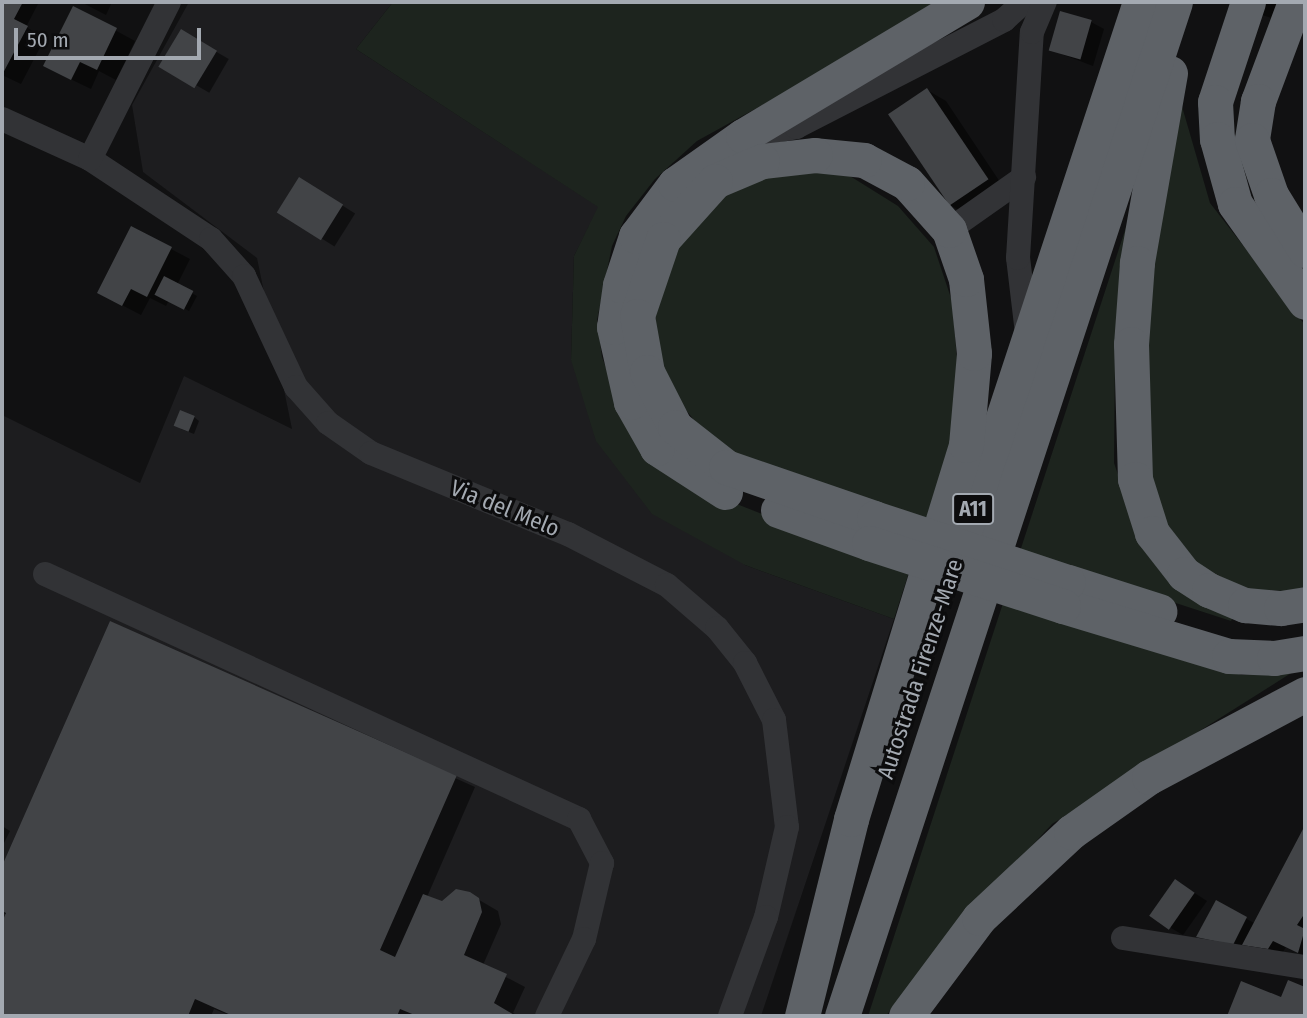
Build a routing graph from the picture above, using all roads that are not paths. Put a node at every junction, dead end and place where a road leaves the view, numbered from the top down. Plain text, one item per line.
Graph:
1 (169, 2) edge
2 (967, 2) edge
3 (1024, 2) edge
4 (1045, 2) edge
5 (1140, 2) edge
6 (1175, 2) edge
7 (1183, 2) edge
8 (1248, 2) edge
9 (1295, 2) edge
10 (2, 119) edge
11 (743, 136) junction
12 (90, 159) junction
13 (1024, 177) junction
14 (949, 230) junction
15 (1305, 250) edge
16 (1305, 302) edge
17 (1029, 345) junction
18 (872, 530) junction
19 (45, 574) dead end
20 (1066, 594) junction
21 (1305, 604) edge
22 (1305, 629) edge
23 (1305, 653) edge
24 (1305, 694) edge
25 (1123, 939) dead end
26 (1305, 967) edge
27 (547, 1016) edge
28 (730, 1016) edge
29 (803, 1016) edge
30 (842, 1016) edge
31 (906, 1016) edge

1 - 12 street
2 - 11 highway
3 - 11 street
4 - 13 street
5 - 17 highway, Autostrada Firenze-Mare / A11
6 - 30 highway, Autostrada Firenze-Mare / A11
7 - 21 highway
8 - 16 highway
9 - 15 highway
10 - 12 street, Via del Melo
11 - 18 highway
12 - 28 street, Via del Melo
13 - 14 street
13 - 17 street
14 - 18 highway
14 - 29 highway
17 - 29 highway, Autostrada Firenze-Mare / A11
18 - 20 highway, bridge
19 - 27 street
20 - 22 highway
20 - 23 highway
24 - 31 highway
25 - 26 street

